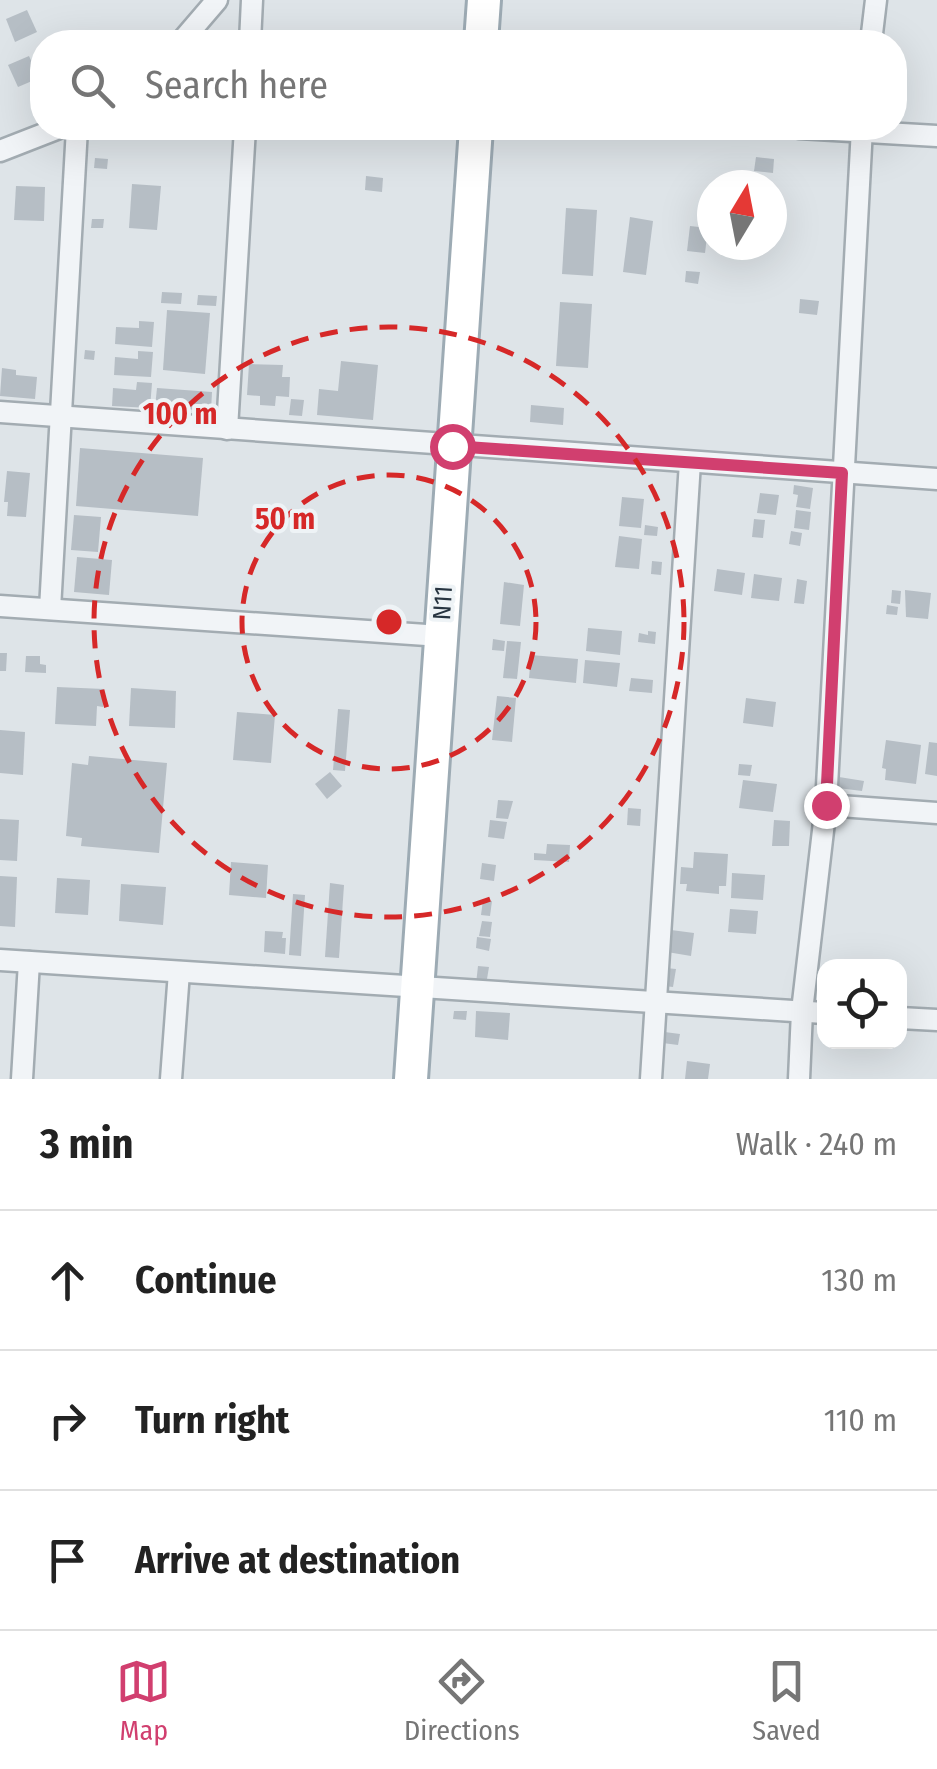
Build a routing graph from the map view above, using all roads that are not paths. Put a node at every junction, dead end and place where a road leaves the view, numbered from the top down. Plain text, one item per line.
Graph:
1 (252, 0) edge
2 (484, 0) edge
3 (876, 0) edge
4 (205, 4) edge
5 (189, 30) edge
6 (251, 30) edge
7 (482, 30) edge
8 (872, 30) edge
9 (907, 134) edge
10 (937, 136) edge
11 (30, 139) edge
12 (75, 140) edge
13 (244, 140) edge
14 (475, 140) edge
15 (860, 140) edge
16 (0, 150) edge
17 (0, 412) edge
18 (60, 416) junction
19 (227, 429) junction
20 (452, 446) junction
21 (690, 462) junction
22 (842, 473) junction
23 (937, 480) edge
24 (0, 606) edge
25 (50, 609) junction
26 (441, 636) junction
27 (826, 805) junction
28 (937, 812) edge
29 (0, 960) edge
30 (28, 962) junction
31 (179, 972) junction
32 (418, 988) junction
33 (656, 1002) junction
34 (802, 1012) junction
35 (817, 1013) edge
36 (907, 1018) edge
37 (937, 1020) edge
38 (22, 1079) edge
39 (172, 1079) edge
40 (412, 1079) edge
41 (650, 1079) edge
42 (799, 1079) edge

1 - 6 street
2 - 7 main road
3 - 8 street
4 - 5 street
9 - 10 street
11 - 16 street
12 - 18 street
13 - 19 street
14 - 20 main road, N11
15 - 22 street
17 - 18 street
18 - 19 street
18 - 25 street
19 - 20 street
20 - 21 street
20 - 26 main road, N11
21 - 22 street
21 - 33 street
22 - 23 street
22 - 27 street
24 - 25 street
25 - 26 street
26 - 32 main road, N11
27 - 28 street
27 - 34 street
29 - 30 street
30 - 31 street
30 - 38 street
31 - 32 street
31 - 39 street
32 - 33 street
32 - 40 main road, N11
33 - 34 street
33 - 41 street
34 - 35 street
34 - 42 street
36 - 37 street

